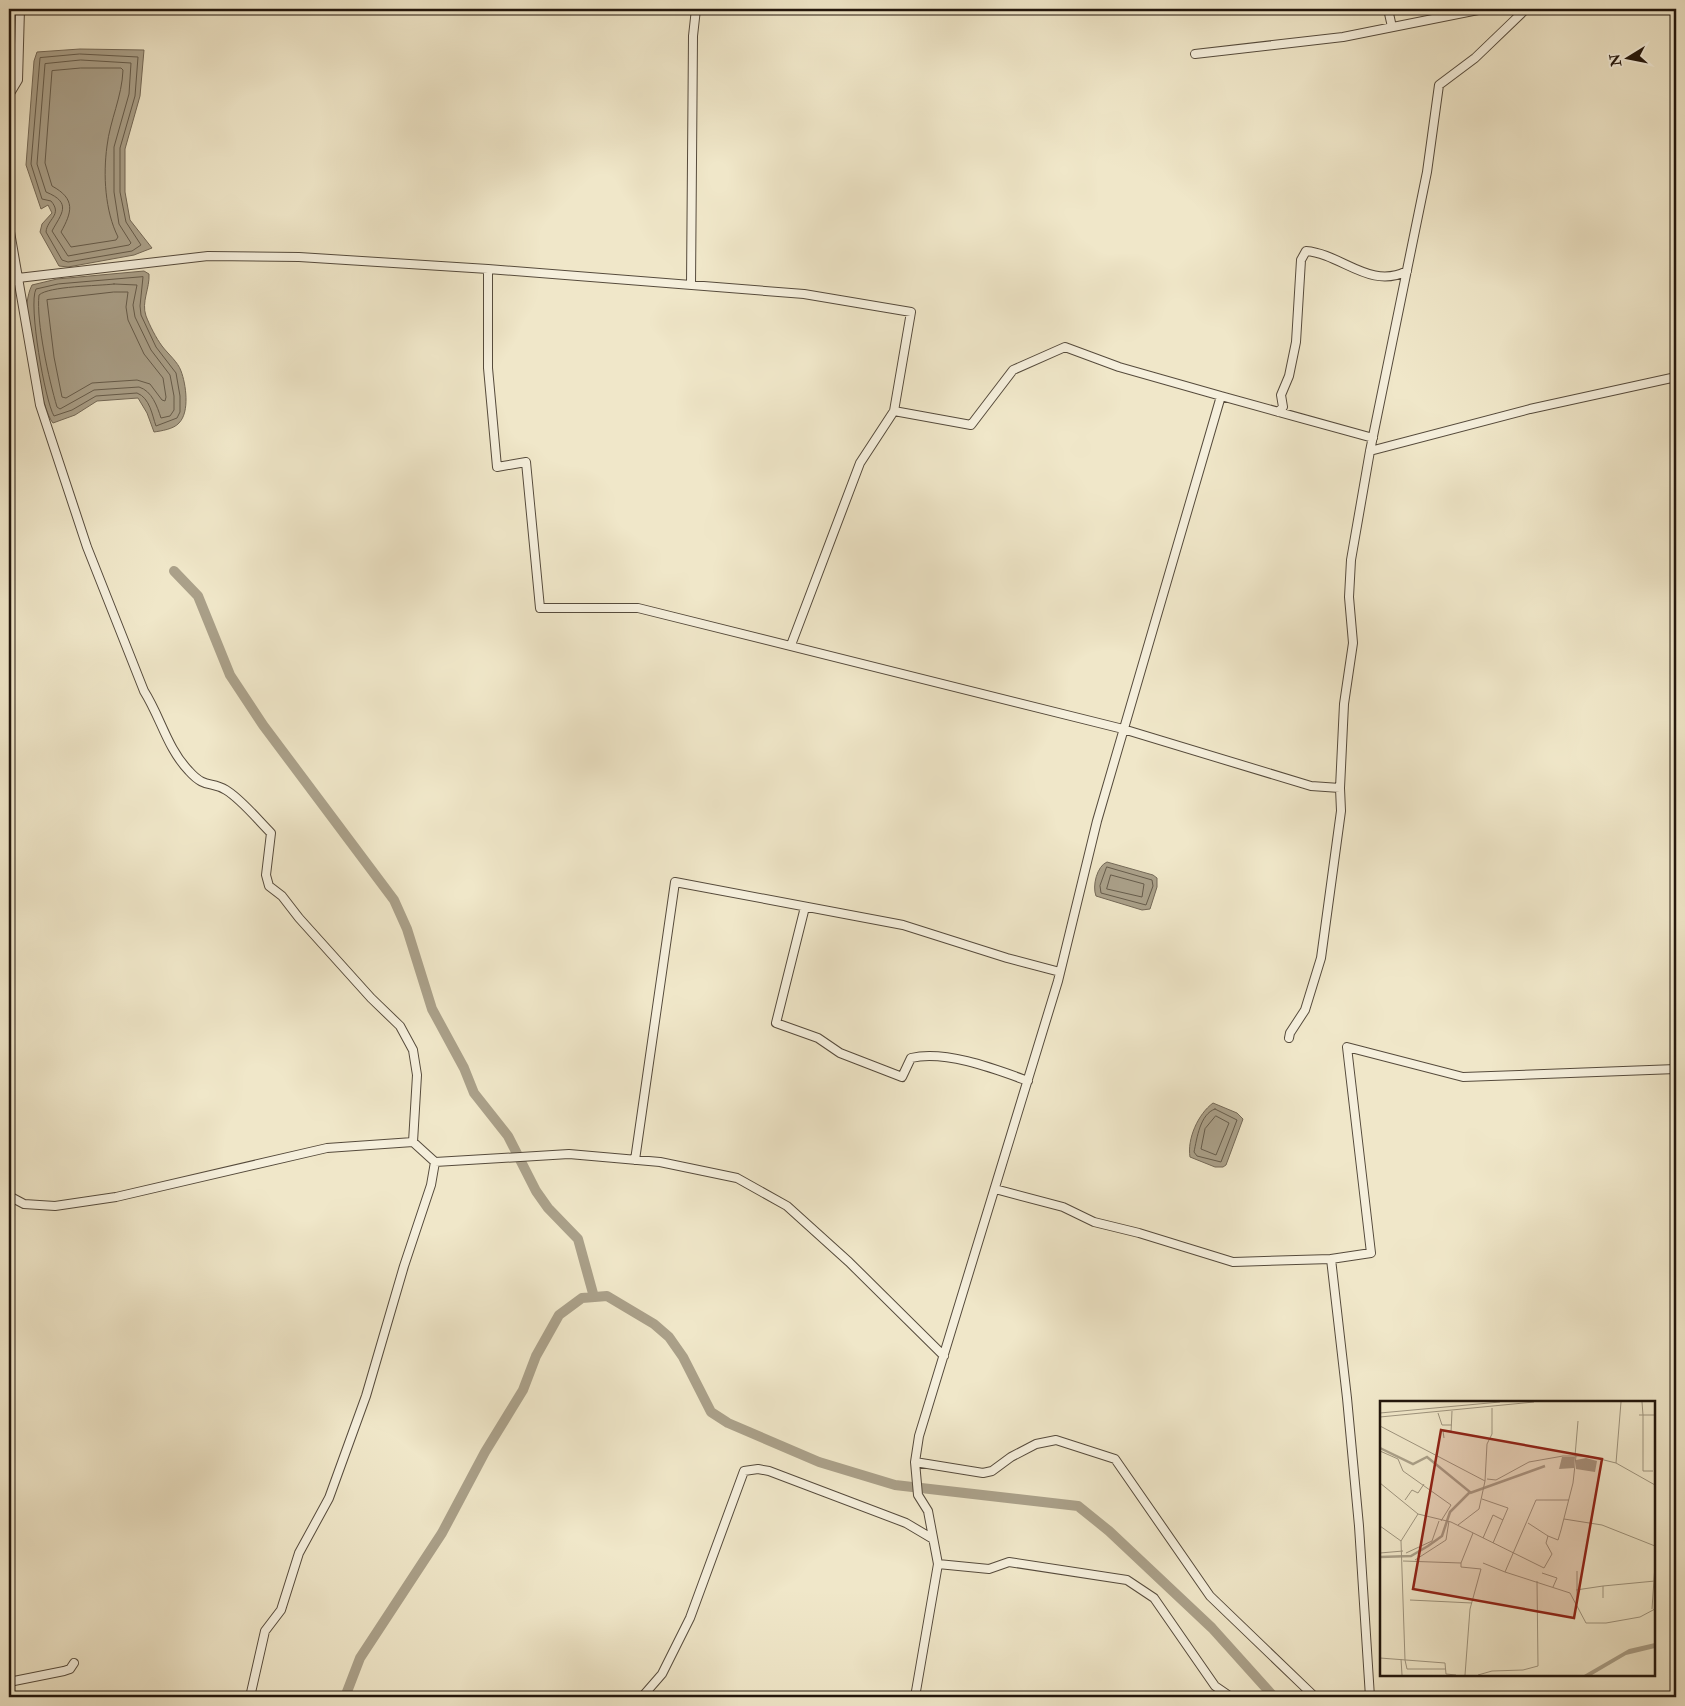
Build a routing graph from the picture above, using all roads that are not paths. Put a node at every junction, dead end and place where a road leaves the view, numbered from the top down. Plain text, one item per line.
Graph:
1 (20, 9) edge
2 (696, 9) edge
3 (1388, 9) edge
4 (1483, 9) edge
5 (1526, 9) edge
6 (1392, 27) junction
7 (1195, 54) dead end
8 (9, 95) edge
9 (9, 226) edge
10 (488, 269) junction
11 (1407, 271) junction
12 (19, 279) junction
13 (9, 282) edge
14 (691, 285) junction
15 (1676, 377) edge
16 (1221, 396) junction
17 (894, 411) junction
18 (1278, 412) junction
19 (1373, 438) junction
20 (1370, 451) junction
21 (791, 645) junction
22 (1123, 729) junction
23 (1340, 788) junction
24 (805, 908) junction
25 (1060, 972) junction
26 (1289, 1038) dead end
27 (1676, 1069) edge
28 (1028, 1082) junction
29 (413, 1142) junction
30 (635, 1160) junction
31 (435, 1162) junction
32 (995, 1190) junction
33 (9, 1196) edge
34 (1331, 1259) junction
35 (944, 1356) junction
36 (914, 1462) junction
37 (933, 1539) junction
38 (938, 1564) junction
39 (74, 1663) dead end
40 (9, 1682) edge
41 (250, 1697) edge
42 (642, 1697) edge
43 (914, 1697) edge
44 (1231, 1697) edge
45 (1315, 1697) edge
46 (1370, 1697) edge

1 - 8 street
2 - 14 street
3 - 6 street
4 - 6 street
5 - 11 street
6 - 7 street
9 - 12 street
10 - 12 street
10 - 14 street
10 - 21 street
11 - 18 street
11 - 19 street
12 - 13 street
12 - 29 street
14 - 17 street
15 - 20 street
16 - 17 street
16 - 18 street
16 - 22 street
17 - 21 street
18 - 19 street
19 - 20 street
20 - 23 street
21 - 22 street
22 - 23 street
22 - 25 street
23 - 26 street
24 - 25 street
24 - 28 street
24 - 30 street
25 - 28 street
27 - 34 street
28 - 32 street
29 - 31 street
29 - 33 street
30 - 31 street
30 - 35 street
31 - 41 street
32 - 34 street
32 - 35 street
34 - 46 street
35 - 36 street
36 - 37 street
36 - 45 street
37 - 38 street
37 - 42 street
38 - 43 street
38 - 44 street
39 - 40 street

